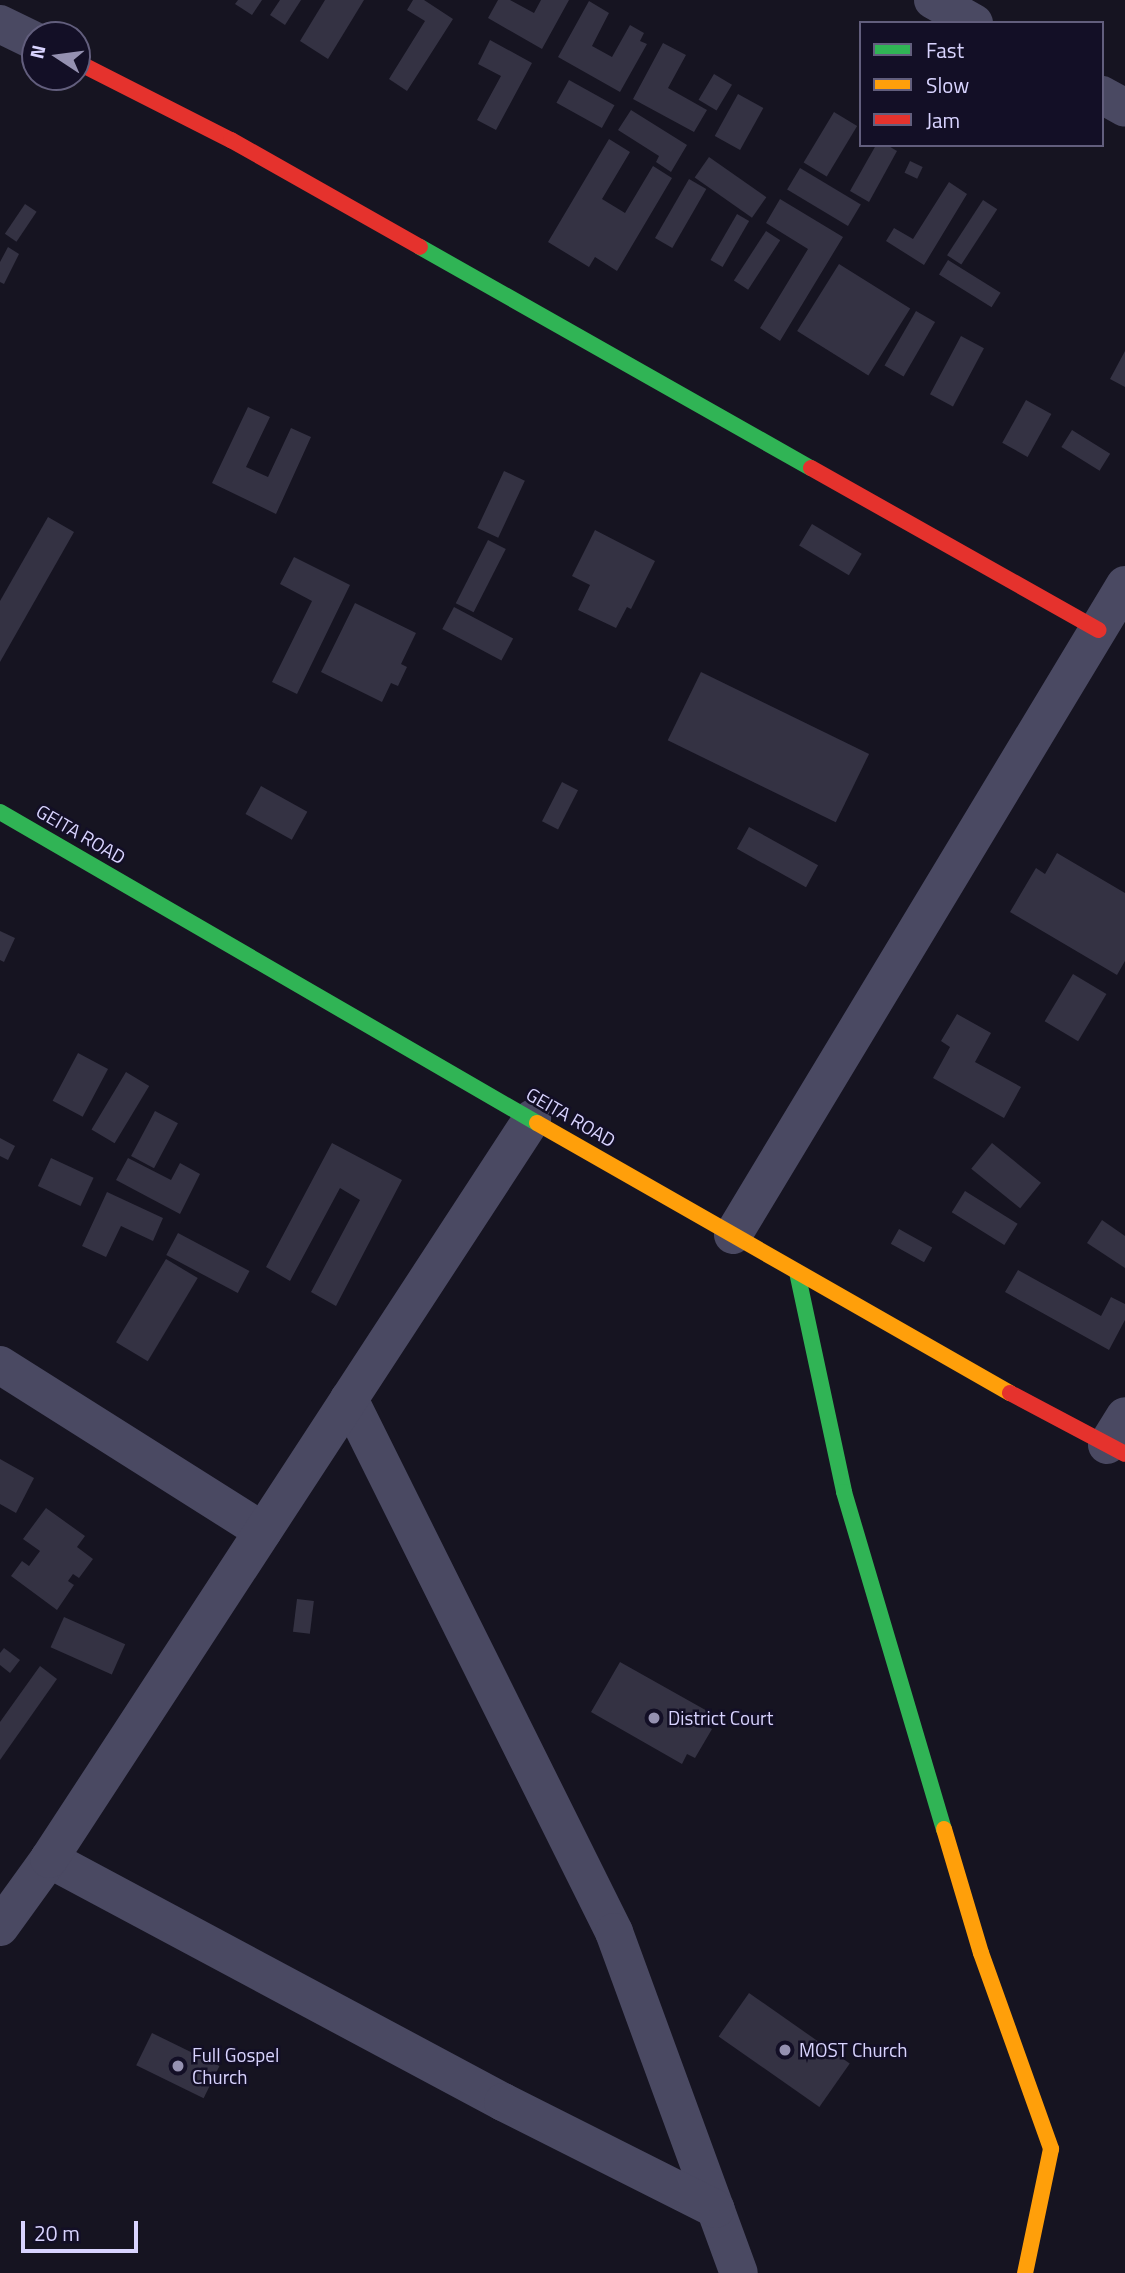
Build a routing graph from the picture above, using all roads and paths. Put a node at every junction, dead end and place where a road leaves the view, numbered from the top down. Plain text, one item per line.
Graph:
1 (933, 0) edge
2 (970, 21) edge
3 (0, 24) edge
4 (21, 34) edge
5 (91, 69) edge
6 (1104, 96) edge
7 (1125, 108) edge
8 (1125, 584) edge
9 (1097, 630) junction
10 (0, 811) edge
11 (533, 1119) junction
12 (733, 1235) junction
13 (797, 1272) junction
14 (0, 1366) edge
15 (349, 1399) junction
16 (1119, 1438) edge
17 (263, 1531) junction
18 (26, 1873) edge
19 (0, 1927) edge
20 (716, 2209) junction
21 (740, 2273) edge
22 (1025, 2273) edge

1 - 2 street
3 - 4 street
5 - 9 street
6 - 7 street
8 - 9 street
9 - 12 street
10 - 11 street, GEITA ROAD
11 - 12 street, GEITA ROAD
11 - 15 street
12 - 13 street, GEITA ROAD
13 - 16 street, GEITA ROAD
13 - 22 street
14 - 17 street
15 - 17 street
15 - 20 street
17 - 18 street
18 - 19 street
18 - 20 street
20 - 21 street

